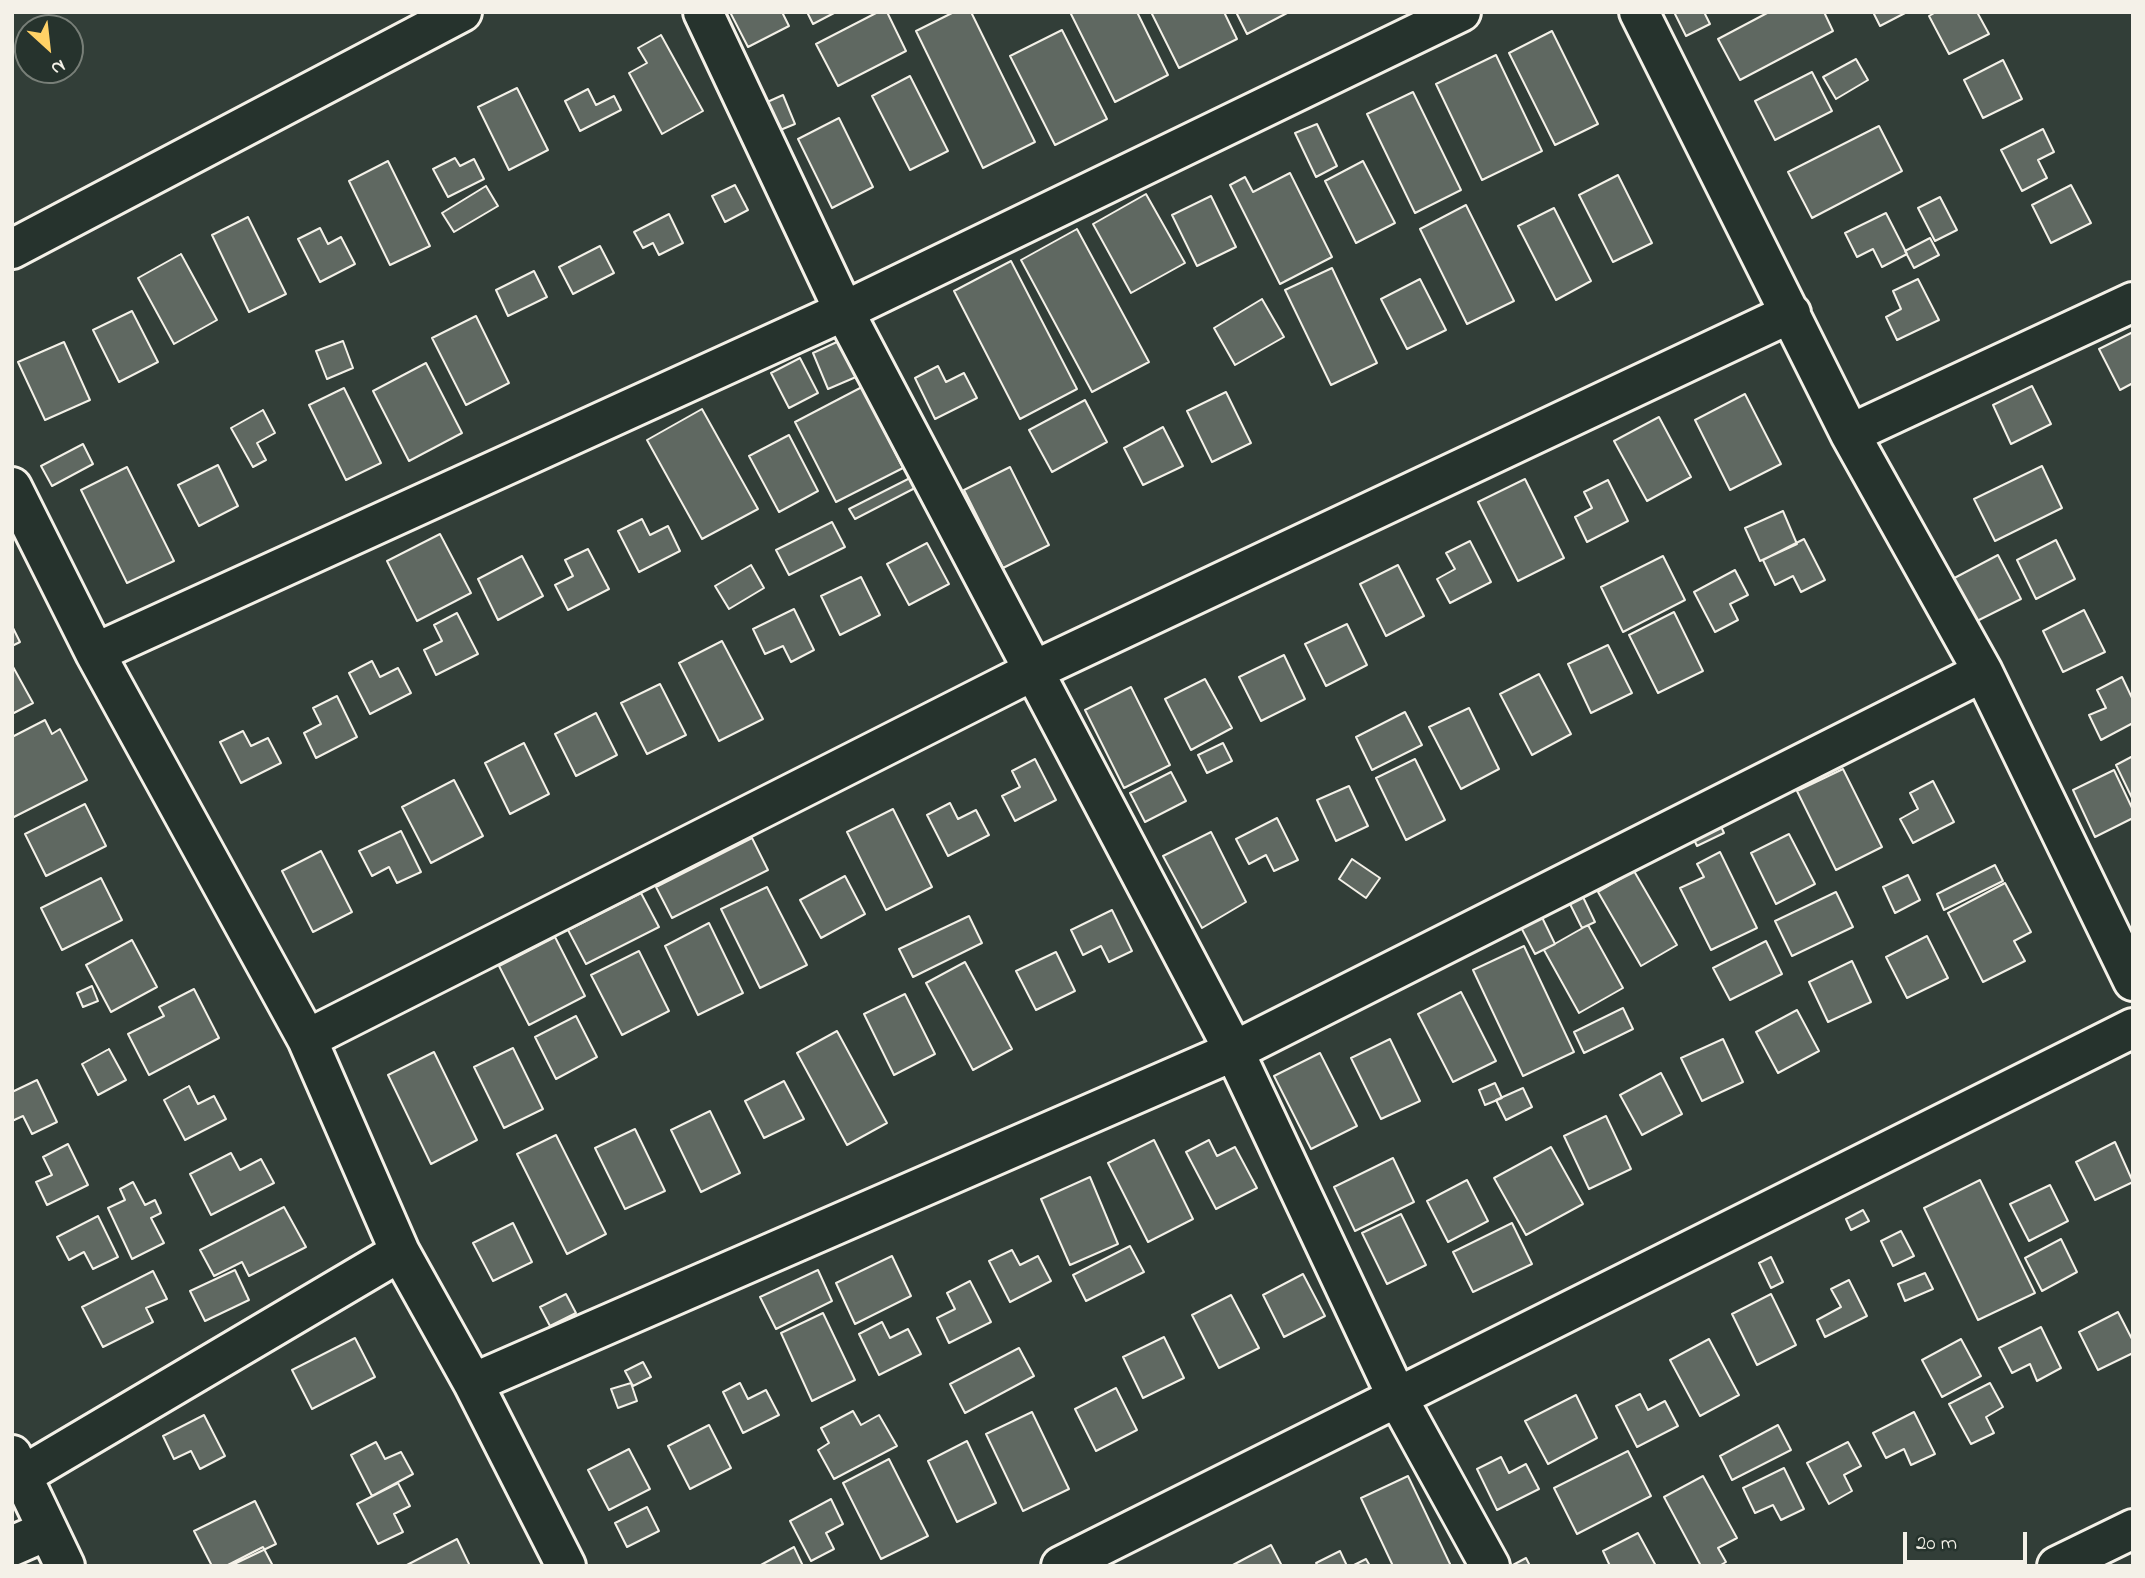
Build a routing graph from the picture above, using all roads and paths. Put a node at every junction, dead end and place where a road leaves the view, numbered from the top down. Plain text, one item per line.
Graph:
1 (462, 12) edge
2 (703, 12) edge
3 (1461, 12) edge
4 (1639, 12) edge
5 (12, 249) edge
6 (2133, 302) edge
7 (844, 311) junction
8 (1791, 313) junction
9 (1850, 434) junction
10 (12, 487) edge
11 (94, 653) junction
12 (1033, 671) junction
13 (1983, 672) junction
14 (2133, 981) edge
15 (2133, 1028) edge
16 (307, 1039) junction
17 (1234, 1051) junction
18 (400, 1252) junction
19 (473, 1383) junction
20 (1397, 1397) junction
21 (17, 1465) edge
22 (2133, 1529) edge
23 (29, 1539) edge
24 (65, 1566) edge
25 (566, 1566) edge
26 (1061, 1566) edge
27 (1490, 1566) edge
28 (2057, 1566) edge

1 - 5 street
2 - 7 street
3 - 7 street
4 - 8 street
6 - 9 street
7 - 11 street
7 - 12 street
8 - 9 street
8 - 12 street
9 - 13 street
10 - 11 street
11 - 16 street
12 - 16 street
12 - 17 street
13 - 14 street
13 - 17 street
15 - 20 street
16 - 18 street
17 - 19 street
17 - 20 street
18 - 19 street
18 - 21 street
19 - 25 street
20 - 26 street
20 - 27 street
21 - 23 street
22 - 28 street
23 - 24 street

